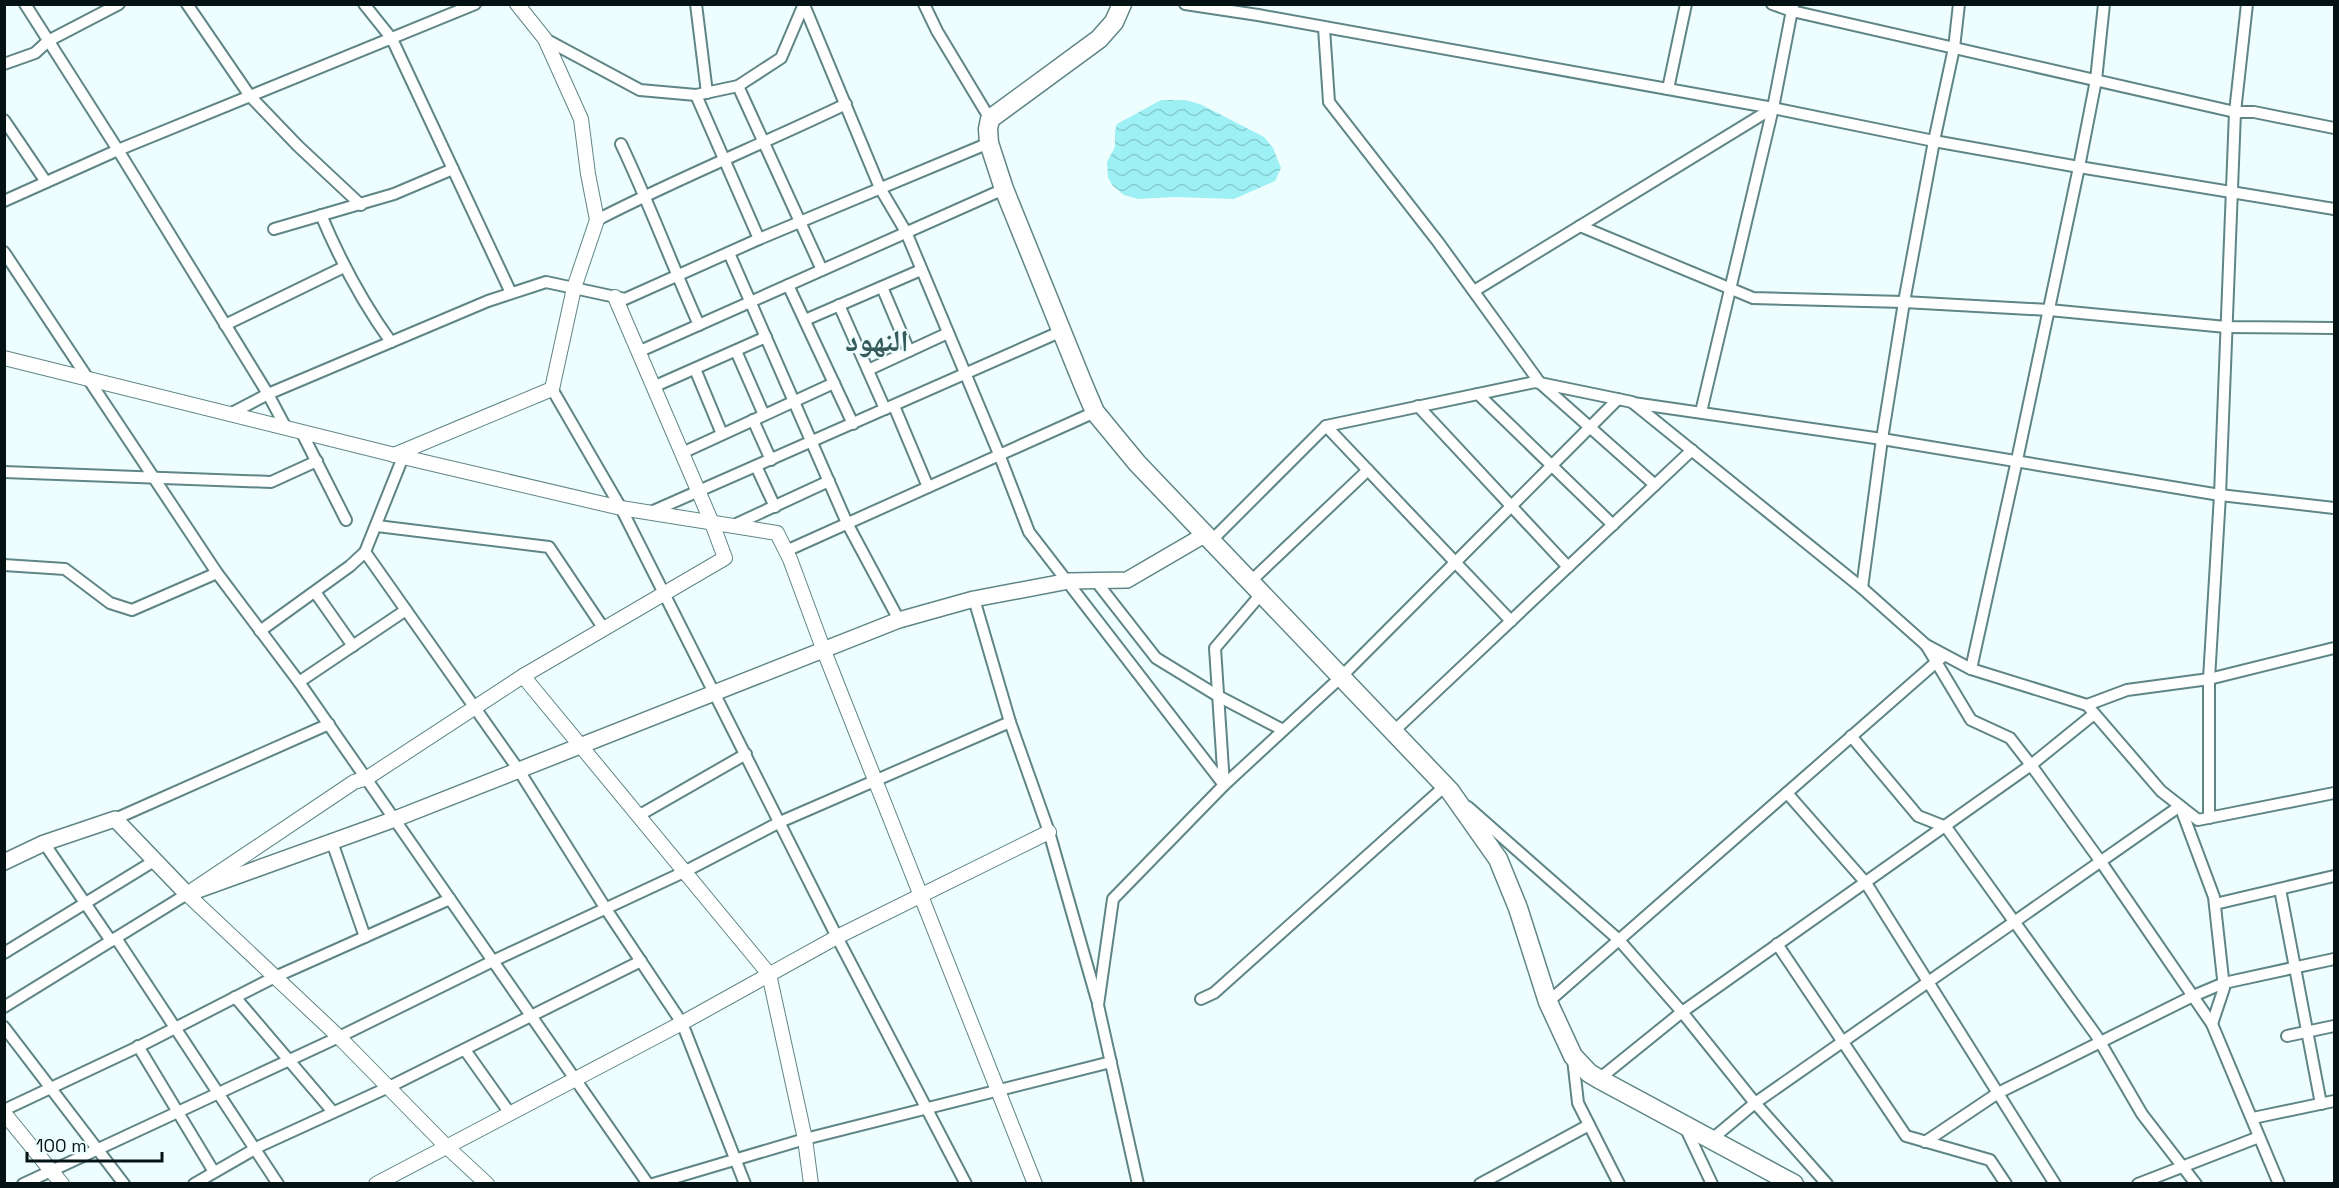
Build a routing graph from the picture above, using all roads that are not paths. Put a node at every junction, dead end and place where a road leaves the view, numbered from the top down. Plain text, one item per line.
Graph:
1 (25, 4) edge
2 (119, 4) edge
3 (187, 4) edge
4 (364, 4) edge
5 (475, 4) edge
6 (517, 4) edge
7 (696, 4) edge
8 (924, 4) edge
9 (1122, 4) edge
10 (1185, 4) edge
11 (1686, 4) edge
12 (1772, 4) edge
13 (1959, 4) edge
14 (2104, 4) edge
15 (2247, 4) edge
16 (804, 5) edge
17 (1792, 8) edge
18 (1259, 10) edge
19 (1324, 28) junction
20 (392, 39) junction
21 (545, 39) junction
22 (48, 41) junction
23 (1954, 48) junction
24 (4, 64) edge
25 (2096, 80) junction
26 (738, 86) junction
27 (1668, 89) junction
28 (701, 94) junction
29 (250, 96) junction
30 (846, 104) junction
31 (1773, 108) junction
32 (2235, 112) junction
33 (990, 119) junction
34 (4, 120) edge
35 (2334, 128) edge
36 (1934, 141) junction
37 (989, 143) junction
38 (621, 144) dead end
39 (764, 144) junction
40 (118, 150) junction
41 (724, 160) junction
42 (2079, 167) junction
43 (453, 170) junction
44 (46, 182) junction
45 (880, 188) junction
46 (1004, 189) junction
47 (2232, 194) junction
48 (645, 195) junction
49 (4, 201) edge
50 (361, 205) junction
51 (2334, 209) edge
52 (321, 215) junction
53 (597, 220) junction
54 (800, 224) junction
55 (1580, 226) junction
56 (274, 229) dead end
57 (906, 232) junction
58 (759, 239) junction
59 (4, 252) edge
60 (729, 253) junction
61 (344, 267) junction
62 (822, 270) junction
63 (921, 270) junction
64 (677, 277) junction
65 (788, 285) junction
66 (882, 287) junction
67 (574, 288) junction
68 (1731, 288) junction
69 (1474, 291) junction
70 (511, 293) junction
71 (615, 297) junction
72 (1904, 302) junction
73 (751, 303) junction
74 (839, 306) junction
75 (2049, 310) junction
76 (805, 320) junction
77 (225, 325) junction
78 (699, 325) junction
79 (2226, 327) junction
80 (2334, 328) edge
81 (1062, 331) junction
82 (948, 333) junction
83 (766, 337) junction
84 (391, 342) junction
85 (736, 351) junction
86 (909, 351) junction
87 (638, 352) junction
88 (4, 358) edge
89 (695, 369) junction
90 (868, 370) junction
91 (965, 374) junction
92 (91, 381) junction
93 (834, 383) junction
94 (1540, 383) junction
95 (653, 387) junction
96 (552, 389) junction
97 (268, 394) junction
98 (1479, 394) junction
99 (1618, 399) junction
100 (795, 401) junction
101 (1632, 402) junction
102 (1418, 406) junction
103 (890, 407) junction
104 (1095, 412) junction
105 (1701, 412) junction
106 (230, 414) junction
107 (759, 418) junction
108 (853, 424) junction
109 (1326, 426) junction
110 (1590, 427) junction
111 (286, 428) junction
112 (301, 431) junction
113 (722, 434) junction
114 (1882, 439) junction
115 (812, 442) junction
116 (1692, 450) junction
117 (682, 453) junction
118 (999, 454) junction
119 (399, 456) junction
120 (771, 460) junction
121 (2018, 460) junction
122 (318, 461) junction
123 (1552, 465) junction
124 (756, 466) junction
125 (1368, 471) junction
126 (4, 472) edge
127 (154, 478) junction
128 (829, 481) junction
129 (1655, 485) junction
130 (928, 487) junction
131 (699, 492) junction
132 (2220, 495) junction
133 (1511, 506) junction
134 (775, 507) junction
135 (621, 508) junction
136 (2334, 508) edge
137 (650, 512) junction
138 (346, 520) dead end
139 (712, 523) junction
140 (847, 524) junction
141 (1613, 525) junction
142 (377, 526) junction
143 (732, 526) junction
144 (1209, 537) junction
145 (786, 551) junction
146 (366, 552) junction
147 (1456, 562) junction
148 (4, 565) edge
149 (1568, 567) junction
150 (217, 573) junction
151 (1095, 580) junction
152 (1069, 581) junction
153 (1256, 587) junction
154 (1862, 588) junction
155 (315, 592) junction
156 (665, 593) junction
157 (974, 598) junction
158 (406, 610) junction
159 (899, 620) junction
160 (1511, 621) junction
161 (604, 629) junction
162 (260, 631) junction
163 (353, 646) junction
164 (2334, 648) edge
165 (824, 651) junction
166 (1940, 658) junction
167 (1971, 669) junction
168 (523, 676) junction
169 (1341, 676) junction
170 (2209, 679) junction
171 (299, 682) junction
172 (715, 693) junction
173 (1218, 696) junction
174 (476, 708) junction
175 (2091, 710) junction
176 (1010, 722) junction
177 (328, 724) junction
178 (1283, 730) junction
179 (1394, 731) junction
180 (1851, 736) junction
181 (580, 745) junction
182 (746, 754) junction
183 (2031, 765) junction
184 (518, 769) junction
185 (367, 778) junction
186 (875, 780) junction
187 (1224, 785) junction
188 (1448, 788) junction
189 (2334, 792) edge
190 (1787, 793) junction
191 (2180, 806) junction
192 (638, 816) junction
193 (2209, 818) junction
194 (115, 819) junction
195 (395, 819) junction
196 (780, 822) junction
197 (1946, 827) junction
198 (1049, 832) junction
199 (332, 842) junction
200 (44, 843) junction
201 (154, 861) junction
202 (4, 862) edge
203 (2101, 862) junction
204 (684, 872) junction
205 (2334, 876) edge
206 (1866, 883) junction
207 (2280, 889) junction
208 (187, 894) junction
209 (921, 895) junction
210 (450, 899) junction
211 (86, 904) junction
212 (2215, 904) junction
213 (606, 909) junction
214 (2016, 922) junction
215 (837, 936) junction
216 (365, 937) junction
217 (114, 940) junction
218 (1619, 940) junction
219 (1777, 944) junction
220 (4, 953) edge
221 (2334, 959) edge
222 (640, 960) junction
223 (493, 961) junction
224 (2295, 968) junction
225 (769, 974) junction
226 (275, 977) junction
227 (1929, 983) junction
228 (2224, 983) junction
229 (2193, 996) junction
230 (235, 998) junction
231 (1201, 999) dead end
232 (1548, 1002) junction
233 (1098, 1005) junction
234 (4, 1007) edge
235 (1682, 1012) junction
236 (532, 1016) junction
237 (682, 1023) junction
238 (2212, 1024) junction
239 (2334, 1026) edge
240 (4, 1027) edge
241 (176, 1028) junction
242 (2307, 1032) junction
243 (2287, 1036) dead end
244 (339, 1037) junction
245 (1842, 1041) junction
246 (2100, 1042) junction
247 (138, 1046) junction
248 (465, 1050) junction
249 (1573, 1056) junction
250 (289, 1060) junction
251 (1111, 1062) junction
252 (575, 1077) junction
253 (1599, 1079) junction
254 (51, 1088) junction
255 (389, 1088) junction
256 (996, 1091) junction
257 (219, 1092) junction
258 (1998, 1093) junction
259 (2334, 1101) edge
260 (1755, 1103) junction
261 (2321, 1104) junction
262 (927, 1108) junction
263 (4, 1111) edge
264 (178, 1111) junction
265 (333, 1112) junction
266 (509, 1112) junction
267 (2253, 1118) junction
268 (1683, 1123) junction
269 (1589, 1125) junction
270 (2259, 1137) junction
271 (805, 1139) junction
272 (1712, 1139) junction
273 (1925, 1142) junction
274 (446, 1146) junction
275 (98, 1148) junction
276 (256, 1148) junction
277 (736, 1159) junction
278 (2182, 1167) junction
279 (50, 1170) junction
280 (214, 1172) junction
281 (23, 1184) edge
282 (62, 1184) edge
283 (124, 1184) edge
284 (194, 1184) edge
285 (278, 1184) edge
286 (376, 1184) edge
287 (487, 1184) edge
288 (648, 1184) edge
289 (653, 1184) edge
290 (745, 1184) edge
291 (810, 1184) edge
292 (966, 1184) edge
293 (1035, 1184) edge
294 (1138, 1184) edge
295 (1480, 1184) edge
296 (1619, 1184) edge
297 (1712, 1184) edge
298 (1794, 1184) edge
299 (1827, 1184) edge
300 (2006, 1184) edge
301 (2055, 1184) edge
302 (2138, 1184) edge
303 (2196, 1184) edge
304 (2279, 1184) edge

1 - 22 street
2 - 22 street
3 - 29 street
4 - 20 street
5 - 20 street
6 - 21 street
7 - 28 street
8 - 33 street
9 - 33 highway
10 - 18 street
11 - 27 street
12 - 17 street
13 - 23 street
14 - 25 street
15 - 32 street
16 - 26 street
16 - 30 street
17 - 23 street
17 - 31 street
18 - 19 street
19 - 27 street
19 - 69 street
20 - 29 street
20 - 43 street
21 - 28 street
21 - 53 street
22 - 24 street
22 - 40 street
23 - 25 street
23 - 36 street
25 - 32 street
25 - 42 street
26 - 28 street
26 - 39 street
27 - 31 street
28 - 41 street
29 - 40 street
29 - 50 street
30 - 39 street
30 - 45 street
31 - 36 street
31 - 55 street
31 - 68 street
32 - 35 street
32 - 47 street
33 - 37 highway
34 - 44 street
36 - 42 street
36 - 72 street
37 - 45 street
37 - 46 highway
38 - 48 street
39 - 41 street
39 - 54 street
40 - 44 street
40 - 77 street
41 - 48 street
41 - 58 street
42 - 47 street
42 - 75 street
43 - 50 street
43 - 70 street
44 - 49 street
45 - 54 street
45 - 57 street
46 - 57 street
46 - 81 highway
47 - 51 street
47 - 79 street
48 - 53 street
48 - 64 street
50 - 52 street
52 - 56 street
52 - 61 street
53 - 67 street
54 - 58 street
54 - 62 street
55 - 68 street
55 - 69 street
57 - 62 street
57 - 63 street
58 - 60 street
59 - 92 street
60 - 64 street
60 - 73 street
61 - 77 street
61 - 84 street
62 - 65 street
63 - 66 street
63 - 82 street
64 - 71 street
64 - 78 street
65 - 73 street
65 - 76 street
66 - 74 street
66 - 86 street
67 - 70 street
67 - 71 street
67 - 96 street
68 - 72 street
68 - 105 street
69 - 94 street
70 - 84 street
71 - 87 street
72 - 75 street
72 - 114 street
73 - 78 street
73 - 83 street
74 - 76 street
74 - 90 street
75 - 79 street
75 - 121 street
76 - 93 street
77 - 97 street
78 - 87 street
79 - 80 street
79 - 132 street
81 - 91 street
81 - 104 highway
82 - 86 street
82 - 91 street
83 - 85 street
83 - 100 street
84 - 97 street
85 - 89 street
85 - 107 street
86 - 90 street
87 - 95 street
88 - 92 street
89 - 95 street
89 - 113 street
90 - 103 street
91 - 103 street
91 - 118 street
92 - 106 street
92 - 127 street
93 - 100 street
93 - 108 street
94 - 98 street
94 - 99 street
94 - 110 street
95 - 117 street
96 - 119 street
96 - 135 street
97 - 106 street
97 - 111 street
98 - 102 street
98 - 123 street
99 - 101 street
99 - 110 street
100 - 107 street
100 - 115 street
101 - 105 street
101 - 116 street
102 - 109 street
102 - 133 street
103 - 108 street
103 - 130 street
104 - 118 street
104 - 144 highway
105 - 114 street
106 - 111 street
107 - 113 street
107 - 120 street
108 - 115 street
109 - 125 street
109 - 144 street
110 - 123 street
110 - 129 street
111 - 112 street
112 - 119 street
112 - 122 street
113 - 117 street
114 - 121 street
114 - 154 street
115 - 120 street
115 - 128 street
116 - 129 street
116 - 154 street
117 - 131 street
118 - 130 street
118 - 152 street
119 - 135 street
119 - 142 street
120 - 124 street
121 - 132 street
121 - 167 street
122 - 127 street
122 - 138 street
123 - 133 street
123 - 141 street
124 - 131 street
124 - 134 street
125 - 147 street
125 - 153 street
126 - 127 street
127 - 150 street
128 - 134 street
128 - 140 street
129 - 141 street
130 - 140 street
131 - 137 street
131 - 139 street
132 - 136 street
132 - 170 street
133 - 147 street
133 - 149 street
134 - 143 street
135 - 137 street
135 - 156 street
137 - 139 street
139 - 143 street
139 - 156 street
140 - 145 street
140 - 159 street
141 - 149 street
142 - 146 street
142 - 161 street
143 - 145 street
144 - 151 main road
144 - 153 highway
145 - 165 street
146 - 155 street
146 - 158 street
147 - 160 street
147 - 169 street
148 - 150 street
149 - 160 street
150 - 162 street
151 - 152 main road
151 - 173 street
152 - 157 main road
152 - 187 street
153 - 169 highway
153 - 173 street
154 - 166 street
155 - 162 street
155 - 163 street
156 - 161 street
156 - 172 street
157 - 159 main road
157 - 176 street
158 - 163 street
158 - 174 street
159 - 165 main road
160 - 179 street
161 - 168 street
162 - 171 street
163 - 171 street
164 - 170 street
165 - 172 main road
165 - 186 street
166 - 167 street
166 - 180 street
166 - 183 street
167 - 175 street
168 - 174 street
168 - 181 street
169 - 178 street
169 - 179 highway
170 - 175 street
170 - 193 street
171 - 177 street
172 - 181 main road
172 - 182 street
173 - 178 street
173 - 187 street
174 - 184 street
174 - 185 street
175 - 183 street
175 - 191 street
176 - 186 street
176 - 198 street
177 - 185 street
177 - 194 street
178 - 187 street
179 - 188 highway
180 - 190 street
180 - 197 street
181 - 184 main road
181 - 192 street
182 - 192 street
182 - 196 street
183 - 197 street
183 - 203 street
184 - 195 main road
184 - 213 street
185 - 195 street
185 - 208 street
186 - 196 street
186 - 209 street
187 - 233 street
188 - 218 street
188 - 231 street
188 - 232 highway
189 - 193 street
190 - 206 street
190 - 218 street
191 - 193 street
191 - 203 street
191 - 212 street
192 - 204 street
194 - 200 main road
194 - 201 main road
195 - 199 main road
195 - 210 street
196 - 204 street
196 - 215 street
197 - 206 street
197 - 214 street
198 - 209 street
198 - 233 street
199 - 208 main road
199 - 216 street
200 - 202 main road
200 - 211 street
201 - 208 main road
201 - 211 street
203 - 214 street
203 - 229 street
204 - 213 street
204 - 225 street
205 - 207 street
206 - 219 street
206 - 227 street
207 - 212 street
207 - 224 street
208 - 217 street
208 - 226 street
209 - 215 street
209 - 256 street
210 - 216 street
210 - 223 street
211 - 217 street
211 - 220 street
212 - 228 street
213 - 222 street
213 - 223 street
214 - 227 street
214 - 246 street
215 - 225 street
215 - 262 street
216 - 226 street
217 - 234 street
217 - 241 street
218 - 232 street
218 - 235 street
219 - 235 street
219 - 245 street
221 - 224 street
222 - 236 street
222 - 237 street
223 - 236 street
223 - 244 street
224 - 228 street
224 - 242 street
225 - 237 street
225 - 271 street
226 - 230 street
226 - 244 street
227 - 245 street
227 - 258 street
228 - 229 street
228 - 238 street
229 - 238 street
229 - 246 street
230 - 241 street
230 - 250 street
232 - 249 highway
233 - 251 street
235 - 253 street
235 - 260 street
236 - 248 street
236 - 252 street
237 - 252 street
237 - 277 street
238 - 267 street
239 - 242 street
240 - 254 street
241 - 247 street
241 - 257 street
242 - 243 street
242 - 261 street
244 - 250 street
244 - 255 street
245 - 260 street
245 - 273 street
246 - 258 street
246 - 278 street
247 - 254 street
247 - 264 street
248 - 255 street
248 - 266 street
249 - 253 highway
249 - 269 street
250 - 257 street
250 - 265 street
251 - 256 street
251 - 294 street
252 - 266 street
252 - 288 street
253 - 268 highway
254 - 263 street
254 - 275 street
255 - 265 street
255 - 274 street
256 - 262 street
256 - 293 street
257 - 264 street
257 - 276 street
258 - 273 street
258 - 301 street
259 - 261 street
260 - 272 street
260 - 299 street
261 - 267 street
262 - 271 street
262 - 292 street
263 - 279 street
264 - 275 street
264 - 280 street
265 - 276 street
266 - 274 street
267 - 270 street
268 - 272 highway
268 - 297 street
269 - 295 street
269 - 296 street
270 - 278 street
270 - 304 street
271 - 277 street
271 - 291 street
272 - 298 highway
273 - 300 street
274 - 286 street
274 - 287 street
275 - 279 street
275 - 283 street
276 - 280 street
276 - 285 street
277 - 289 street
277 - 290 street
278 - 302 street
278 - 303 street
279 - 281 street
279 - 282 street
280 - 284 street

